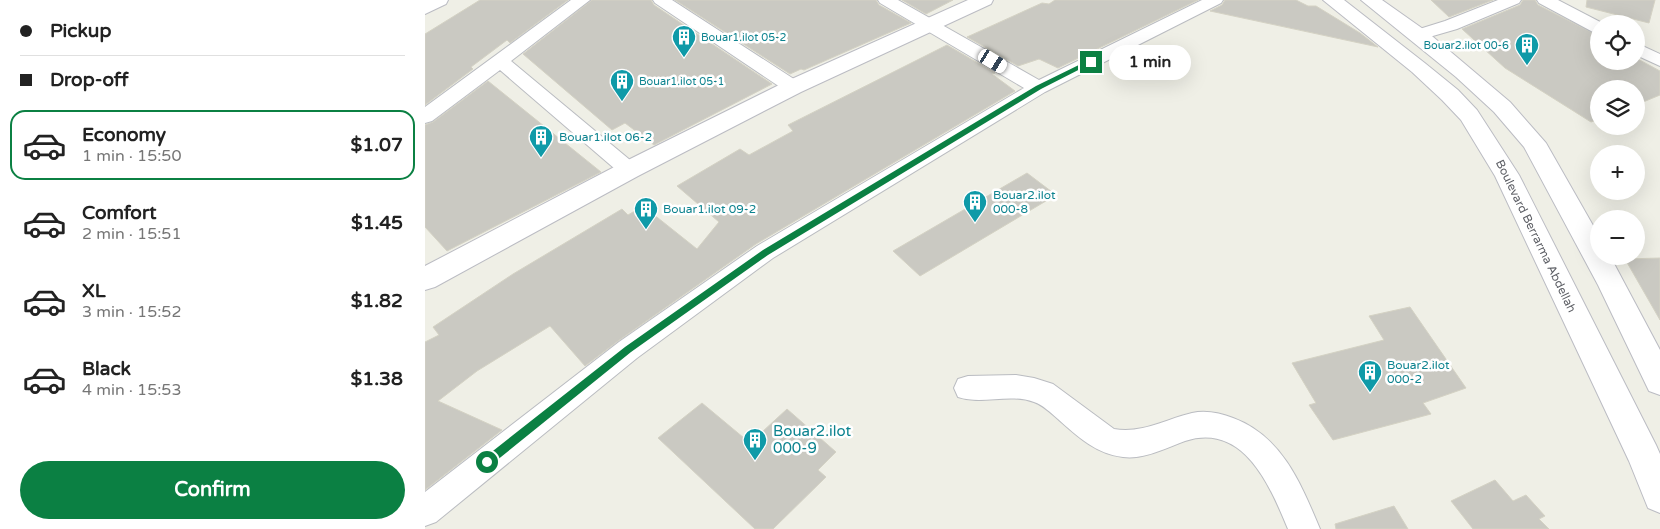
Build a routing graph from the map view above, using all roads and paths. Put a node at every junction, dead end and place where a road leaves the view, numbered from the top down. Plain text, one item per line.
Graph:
1 (439, 0) edge
2 (582, 0) edge
3 (661, 0) edge
4 (886, 0) edge
5 (984, 0) edge
6 (1215, 0) edge
7 (1332, 0) edge
8 (1370, 0) edge
9 (1513, 0) edge
10 (1545, 0) edge
11 (425, 8) edge
12 (1590, 23) edge
13 (932, 25) junction
14 (1419, 34) junction
15 (1645, 53) edge
16 (1660, 61) edge
17 (500, 62) junction
18 (793, 87) junction
19 (1038, 88) junction
20 (425, 117) edge
21 (629, 170) junction
22 (425, 279) edge
23 (1660, 381) edge
24 (968, 388) dead end
25 (1660, 496) edge
26 (425, 511) edge
27 (1304, 529) edge

1 - 11 main road
2 - 17 street
3 - 18 street
4 - 13 street
5 - 13 main road
6 - 19 street
7 - 25 main road, Boulevard Berrarma Abdellah
8 - 14 main road
9 - 14 street
10 - 12 street
13 - 18 main road
13 - 19 street
14 - 23 main road
15 - 16 street
17 - 20 street
17 - 21 street
18 - 21 main road
19 - 26 street
21 - 22 main road
24 - 27 street

